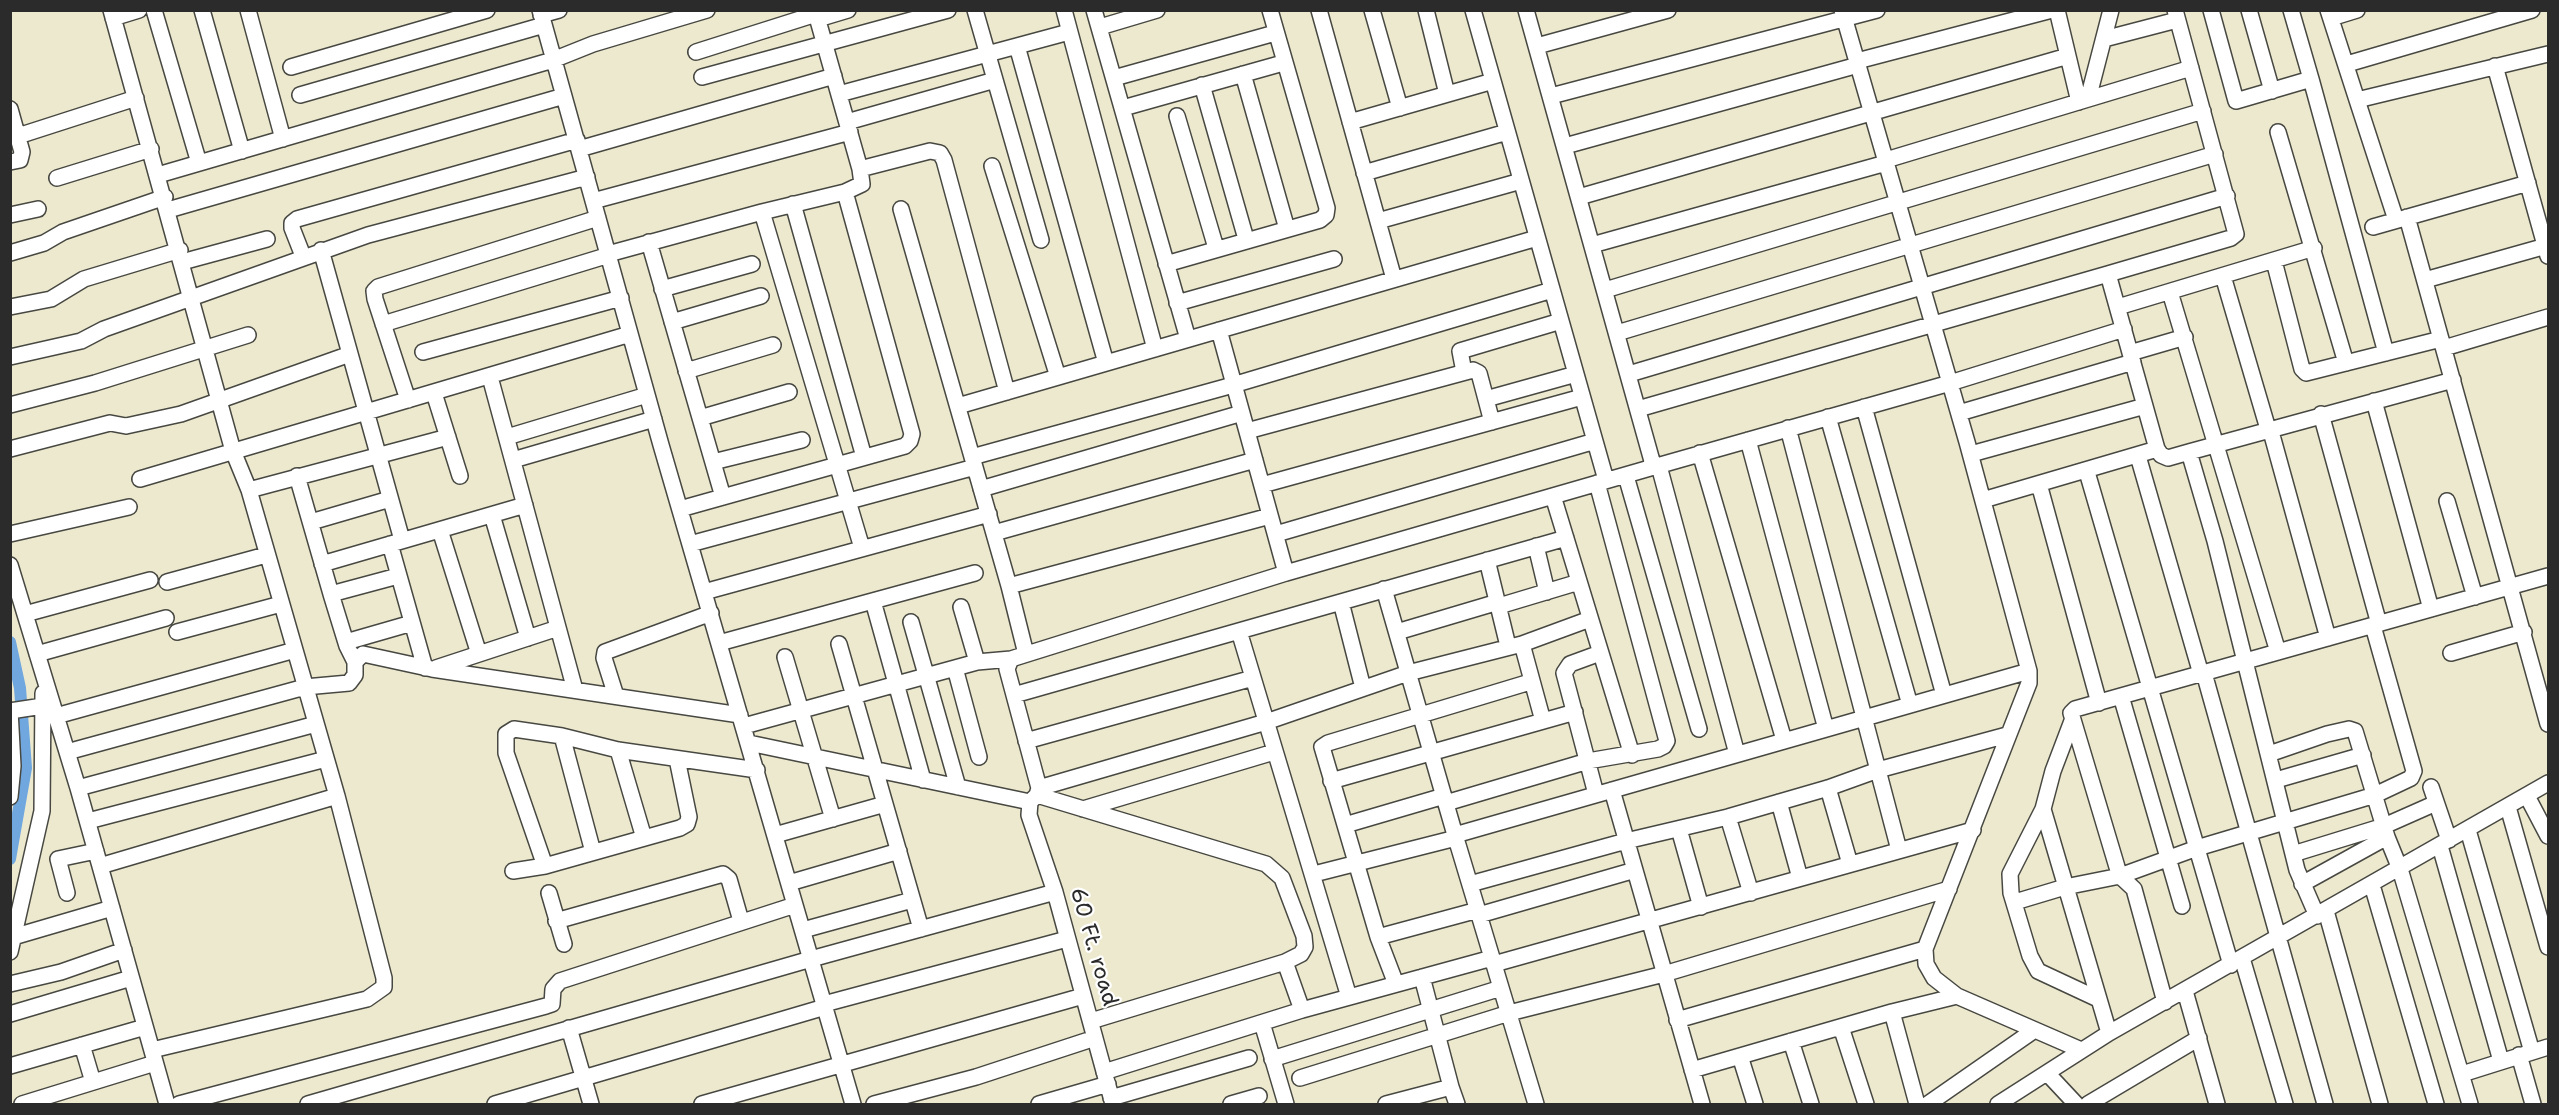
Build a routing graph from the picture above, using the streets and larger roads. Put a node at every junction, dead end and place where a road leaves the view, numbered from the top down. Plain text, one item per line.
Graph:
1 (139, 10) edge
2 (154, 10) edge
3 (202, 10) edge
4 (248, 10) edge
5 (487, 10) edge
6 (558, 10) edge
7 (706, 10) edge
8 (848, 10) edge
9 (948, 10) edge
10 (975, 10) edge
11 (1064, 10) edge
12 (1094, 10) edge
13 (1157, 10) edge
14 (1270, 10) edge
15 (1319, 10) edge
16 (1372, 10) edge
17 (1426, 10) edge
18 (1473, 10) edge
19 (1526, 10) edge
20 (1668, 10) edge
21 (1877, 10) edge
22 (2052, 10) edge
23 (2057, 10) edge
24 (2111, 10) edge
25 (2211, 10) edge
26 (2249, 10) edge
27 (2291, 10) edge
28 (2357, 10) edge
29 (2532, 10) edge
30 (112, 14) edge
31 (2329, 14) edge
32 (816, 15) edge
33 (1844, 15) edge
34 (2176, 15) edge
35 (542, 17) edge
36 (1100, 27) junction
37 (1069, 32) junction
38 (1275, 33) junction
39 (2104, 39) junction
40 (826, 44) junction
41 (1017, 46) junction
42 (1537, 46) junction
43 (696, 52) dead end
44 (987, 52) junction
45 (2068, 56) junction
46 (2547, 59) edge
47 (553, 60) junction
48 (1283, 63) junction
49 (1858, 63) junction
50 (2347, 64) junction
51 (2494, 66) junction
52 (291, 67) dead end
53 (2191, 68) junction
54 (1243, 74) junction
55 (834, 75) junction
56 (702, 77) dead end
57 (1114, 78) junction
58 (2311, 79) junction
59 (995, 80) junction
60 (1493, 81) junction
61 (1202, 85) junction
62 (2272, 91) junction
63 (840, 94) junction
64 (1447, 94) junction
65 (300, 95) dead end
66 (564, 96) junction
67 (1551, 96) junction
68 (136, 98) junction
69 (2084, 100) junction
70 (2357, 100) junction
71 (1122, 108) junction
72 (1400, 108) junction
73 (10, 109) edge
74 (2203, 111) junction
75 (1872, 112) junction
76 (1177, 116) dead end
77 (1350, 122) junction
78 (849, 127) junction
79 (1507, 132) junction
80 (2278, 132) dead end
81 (18, 136) junction
82 (283, 139) junction
83 (578, 144) junction
84 (1565, 146) junction
85 (151, 149) junction
86 (242, 151) junction
87 (2215, 154) junction
88 (10, 162) edge
89 (1886, 162) junction
90 (199, 163) junction
91 (992, 166) dead end
92 (860, 169) junction
93 (1364, 173) junction
94 (158, 175) junction
95 (587, 177) junction
96 (57, 178) dead end
97 (1521, 181) junction
98 (2528, 183) junction
99 (845, 192) junction
100 (2227, 196) junction
101 (1579, 197) junction
102 (593, 201) junction
103 (167, 203) junction
104 (793, 204) junction
105 (1898, 204) junction
106 (38, 209) dead end
107 (901, 209) dead end
108 (762, 212) junction
109 (10, 215) edge
110 (598, 218) junction
111 (2402, 219) junction
112 (1378, 221) junction
113 (2373, 227) dead end
114 (1287, 229) junction
115 (1537, 237) junction
116 (267, 239) dead end
117 (1246, 239) junction
118 (1041, 240) dead end
119 (649, 242) junction
120 (1592, 245) junction
121 (1911, 247) junction
122 (1216, 248) junction
123 (2314, 248) junction
124 (321, 250) junction
125 (2547, 251) edge
126 (10, 253) edge
127 (608, 255) junction
128 (181, 256) junction
129 (303, 256) junction
130 (1334, 259) dead end
131 (2274, 261) junction
132 (752, 264) dead end
133 (1166, 264) junction
134 (2108, 274) junction
135 (2223, 276) junction
136 (1394, 279) junction
137 (2425, 280) junction
138 (1923, 288) junction
139 (662, 289) junction
140 (1552, 290) junction
141 (1605, 290) junction
142 (2170, 292) junction
143 (761, 296) dead end
144 (190, 298) junction
145 (621, 298) junction
146 (1177, 303) junction
147 (10, 307) edge
148 (2118, 307) junction
149 (2548, 317) edge
150 (1561, 321) junction
151 (672, 322) junction
152 (383, 324) junction
153 (1934, 325) junction
154 (2124, 329) junction
155 (1219, 330) junction
156 (1617, 333) junction
157 (630, 334) junction
158 (248, 335) dead end
159 (2186, 337) junction
160 (1188, 339) junction
161 (2443, 343) junction
162 (773, 345) dead end
163 (205, 349) junction
164 (1155, 349) junction
165 (423, 352) dead end
166 (2386, 353) junction
167 (350, 354) junction
168 (10, 357) edge
169 (2132, 358) junction
170 (1106, 363) junction
171 (2346, 363) junction
172 (686, 371) junction
173 (1464, 372) junction
174 (1576, 374) junction
175 (1629, 374) junction
176 (490, 377) junction
177 (1058, 377) junction
178 (2453, 380) junction
179 (1950, 383) junction
180 (1233, 385) junction
181 (789, 392) dead end
182 (1007, 392) junction
183 (434, 393) junction
184 (647, 395) junction
185 (1582, 397) junction
186 (220, 399) junction
187 (1486, 399) junction
188 (408, 400) junction
189 (2374, 401) junction
190 (10, 405) edge
191 (958, 406) junction
192 (2145, 406) junction
193 (1864, 407) junction
194 (1638, 409) junction
195 (366, 412) junction
196 (1242, 413) junction
197 (1959, 413) junction
198 (2321, 414) junction
199 (1828, 417) junction
200 (700, 418) junction
201 (654, 419) junction
202 (1492, 422) junction
203 (1788, 428) junction
204 (2269, 428) junction
205 (1247, 431) junction
206 (448, 437) junction
207 (507, 437) junction
208 (802, 440) dead end
209 (1748, 440) junction
210 (1595, 441) junction
211 (2218, 445) junction
212 (10, 449) edge
213 (2157, 450) junction
214 (233, 451) junction
215 (1700, 453) junction
216 (2189, 453) junction
217 (378, 454) junction
218 (1971, 454) junction
219 (2138, 456) junction
220 (864, 457) junction
221 (513, 460) junction
222 (1255, 460) junction
223 (713, 462) junction
224 (974, 462) junction
225 (837, 463) junction
226 (1655, 467) junction
227 (2087, 472) junction
228 (297, 476) junction
229 (460, 476) dead end
230 (1626, 476) junction
231 (140, 479) dead end
232 (1602, 482) junction
233 (2039, 484) junction
234 (1262, 485) junction
235 (981, 489) junction
236 (249, 490) junction
237 (1553, 496) junction
238 (723, 497) junction
239 (390, 499) junction
240 (848, 500) junction
241 (1983, 500) junction
242 (2447, 501) dead end
243 (525, 505) junction
244 (129, 507) dead end
245 (680, 509) junction
246 (988, 514) junction
247 (492, 515) junction
248 (1270, 516) junction
249 (311, 522) junction
250 (441, 530) junction
251 (994, 533) junction
252 (10, 534) edge
253 (1276, 534) junction
254 (1566, 538) junction
255 (396, 542) junction
256 (690, 544) junction
257 (1536, 546) junction
258 (862, 548) junction
259 (266, 555) junction
260 (1487, 560) junction
261 (322, 564) junction
262 (10, 565) edge
263 (975, 573) dead end
264 (1286, 573) junction
265 (399, 576) junction
266 (2548, 576) edge
267 (150, 580) dead end
268 (167, 582) dead end
269 (1579, 582) junction
270 (1009, 586) junction
271 (2511, 587) junction
272 (1384, 589) junction
273 (704, 592) junction
274 (1547, 592) junction
275 (332, 594) junction
276 (2475, 597) junction
277 (873, 601) junction
278 (1341, 602) junction
279 (281, 604) junction
280 (1499, 604) junction
281 (961, 608) dead end
282 (2431, 609) junction
283 (711, 613) junction
284 (25, 614) junction
285 (166, 618) dead end
286 (1590, 619) junction
287 (911, 622) dead end
288 (412, 623) junction
289 (2376, 625) junction
290 (558, 628) junction
291 (1239, 631) junction
292 (177, 632) dead end
293 (1397, 632) junction
294 (2524, 632) junction
295 (528, 638) junction
296 (2328, 638) junction
297 (346, 642) junction
298 (719, 643) junction
299 (839, 644) dead end
300 (1515, 645) junction
301 (295, 650) junction
302 (2278, 652) junction
303 (1600, 653) junction
304 (2451, 653) dead end
305 (37, 654) junction
306 (479, 654) junction
307 (1026, 654) junction
308 (785, 657) dead end
309 (1011, 660) junction
310 (355, 662) junction
311 (977, 662) junction
312 (2243, 663) junction
313 (429, 668) junction
314 (955, 668) junction
315 (2030, 671) junction
316 (1408, 673) junction
317 (2203, 673) junction
318 (926, 676) junction
319 (43, 678) junction
320 (1253, 678) junction
321 (1530, 682) junction
322 (896, 684) junction
323 (305, 687) junction
324 (1363, 688) junction
325 (2151, 688) junction
326 (575, 690) junction
327 (1014, 695) junction
328 (1944, 695) junction
329 (615, 696) junction
330 (854, 696) junction
331 (2121, 696) junction
332 (2099, 703) junction
333 (1910, 705) junction
334 (22, 709) edge
335 (802, 710) junction
336 (1575, 712) junction
337 (1421, 716) junction
338 (56, 717) junction
339 (1866, 717) junction
340 (742, 721) junction
341 (1543, 721) junction
342 (1266, 722) junction
343 (2072, 722) junction
344 (316, 724) junction
345 (2548, 724) edge
346 (1699, 729) dead end
347 (1826, 729) junction
348 (2007, 735) junction
349 (562, 736) junction
350 (1026, 741) junction
351 (1784, 741) junction
352 (749, 743) junction
353 (11, 747) edge
354 (618, 750) junction
355 (67, 752) junction
356 (1274, 752) junction
357 (1431, 752) junction
358 (1737, 754) junction
359 (2269, 754) junction
360 (1632, 755) junction
361 (2363, 755) junction
362 (815, 757) junction
363 (979, 758) dead end
364 (326, 759) junction
365 (677, 759) junction
366 (1588, 761) junction
367 (756, 770) junction
368 (875, 770) junction
369 (1878, 770) junction
370 (923, 780) junction
371 (2276, 780) junction
372 (1331, 781) junction
373 (2548, 783) edge
374 (958, 787) junction
375 (2431, 787) dead end
376 (78, 788) junction
377 (1828, 788) junction
378 (1612, 790) junction
379 (1596, 794) junction
380 (11, 795) edge
381 (1035, 795) junction
382 (2375, 795) junction
383 (336, 796) junction
384 (2527, 796) junction
385 (1445, 800) junction
386 (1779, 802) junction
387 (2436, 803) junction
388 (885, 804) junction
389 (2508, 807) junction
390 (1083, 809) junction
391 (2043, 809) junction
392 (1728, 817) junction
393 (833, 819) junction
394 (88, 821) junction
395 (2285, 822) junction
396 (1345, 825) junction
397 (1679, 829) junction
398 (1973, 830) junction
399 (2468, 830) junction
400 (2386, 832) junction
401 (2249, 833) junction
402 (775, 835) junction
403 (1456, 836) junction
404 (2548, 836) edge
405 (644, 838) junction
406 (1626, 841) junction
407 (2444, 843) junction
408 (2197, 848) junction
409 (1899, 850) junction
410 (899, 851) junction
411 (593, 852) junction
412 (2293, 854) junction
413 (98, 858) junction
414 (58, 859) junction
415 (2169, 860) junction
416 (1850, 864) junction
417 (30, 865) junction
418 (1357, 865) junction
419 (545, 866) junction
420 (2400, 869) junction
421 (1635, 870) junction
422 (513, 872) dead end
423 (1314, 874) junction
424 (2120, 876) junction
425 (1800, 878) junction
426 (789, 883) junction
427 (1470, 884) junction
428 (2302, 884) junction
429 (2372, 885) junction
430 (2065, 887) junction
431 (1949, 889) junction
432 (1054, 892) junction
433 (67, 893) dead end
434 (549, 893) dead end
435 (1750, 893) junction
436 (912, 900) junction
437 (2015, 902) junction
438 (795, 905) junction
439 (2182, 906) dead end
440 (1701, 907) junction
441 (112, 908) junction
442 (1478, 912) junction
443 (2321, 913) junction
444 (556, 921) junction
445 (741, 921) junction
446 (1649, 921) junction
447 (921, 929) junction
448 (803, 930) junction
449 (13, 936) junction
450 (1378, 937) junction
451 (2278, 938) junction
452 (1067, 939) junction
453 (564, 944) dead end
454 (2548, 947) edge
455 (1925, 949) junction
456 (124, 950) junction
457 (10, 952) edge
458 (811, 959) junction
459 (1493, 961) junction
460 (1285, 962) junction
461 (2236, 962) junction
462 (1664, 974) junction
463 (132, 978) junction
464 (1422, 978) junction
465 (10, 984) edge
466 (1396, 984) junction
467 (1501, 988) junction
468 (2185, 991) junction
469 (1083, 996) junction
470 (1957, 996) junction
471 (1349, 997) junction
472 (2098, 999) junction
473 (2165, 1002) junction
474 (824, 1005) junction
475 (1302, 1010) junction
476 (1431, 1010) junction
477 (1893, 1012) junction
478 (1509, 1013) junction
479 (10, 1014) edge
480 (1677, 1020) junction
481 (1091, 1021) junction
482 (1262, 1023) junction
483 (145, 1027) junction
484 (1841, 1027) junction
485 (569, 1028) junction
486 (2033, 1030) junction
487 (2109, 1034) junction
488 (1438, 1035) junction
489 (1095, 1038) junction
490 (2199, 1038) junction
491 (1791, 1041) junction
492 (82, 1045) junction
493 (2548, 1047) edge
494 (2081, 1050) junction
495 (2526, 1054) junction
496 (1740, 1056) junction
497 (154, 1057) junction
498 (1249, 1058) dead end
499 (1272, 1059) junction
500 (2501, 1061) junction
501 (841, 1064) junction
502 (10, 1066) edge
503 (1692, 1070) junction
504 (2047, 1073) junction
505 (2462, 1074) junction
506 (583, 1077) junction
507 (1300, 1078) dead end
508 (93, 1082) junction
509 (1452, 1087) junction
510 (1109, 1090) edge
511 (1259, 1096) dead end
512 (22, 1104) edge
513 (167, 1104) edge
514 (178, 1104) edge
515 (308, 1104) edge
516 (495, 1104) edge
517 (591, 1104) edge
518 (702, 1104) edge
519 (853, 1104) edge
520 (874, 1104) edge
521 (1039, 1104) edge
522 (1231, 1104) edge
523 (1286, 1104) edge
524 (1386, 1104) edge
525 (1457, 1104) edge
526 (1533, 1104) edge
527 (1702, 1104) edge
528 (1755, 1104) edge
529 (1810, 1104) edge
530 (1866, 1104) edge
531 (1917, 1104) edge
532 (1928, 1104) edge
533 (1998, 1104) edge
534 (2076, 1104) edge
535 (2088, 1104) edge
536 (2217, 1104) edge
537 (2285, 1104) edge
538 (2325, 1104) edge
539 (2380, 1104) edge
540 (2436, 1104) edge
541 (2470, 1104) edge
542 (2533, 1104) edge

1 - 30 street
2 - 90 street
3 - 86 street
4 - 82 street
5 - 52 street
6 - 35 street
7 - 47 street
8 - 32 street
9 - 40 street
10 - 44 street
11 - 37 street
12 - 36 street
13 - 36 street
14 - 38 street
15 - 77 street
16 - 72 street
17 - 64 street
18 - 60 street
19 - 42 street
20 - 42 street
21 - 33 street
22 - 49 street
23 - 45 street
24 - 39 street
25 - 62 street
26 - 62 street
27 - 58 street
28 - 31 street
29 - 50 street
30 - 68 street
31 - 50 street
32 - 40 street
32 - 43 street
33 - 49 street
33 - 67 street
34 - 39 street
34 - 53 street
35 - 47 street
35 - 65 street
36 - 57 street
37 - 41 street
37 - 164 street
38 - 48 street
38 - 57 street
39 - 69 street
40 - 55 street
40 - 56 street
41 - 44 street
41 - 170 street
42 - 67 street
44 - 59 street
44 - 63 street
45 - 69 street
45 - 75 street
46 - 51 street
47 - 66 street
47 - 82 street
48 - 54 street
48 - 114 street
49 - 75 street
49 - 84 street
50 - 70 street
51 - 70 street
51 - 98 street
53 - 69 street
53 - 74 street
54 - 61 street
54 - 114 street
55 - 63 street
55 - 83 street
57 - 71 street
58 - 62 street
58 - 166 street
59 - 78 street
59 - 118 street
60 - 64 street
60 - 79 street
61 - 71 street
61 - 117 street
63 - 78 street
64 - 72 street
66 - 83 street
66 - 103 street
67 - 84 street
68 - 81 street
68 - 85 street
69 - 89 street
70 - 111 street
71 - 133 street
72 - 77 street
73 - 81 street
74 - 87 street
74 - 105 street
75 - 89 street
75 - 101 street
76 - 122 street
77 - 93 street
78 - 92 street
78 - 102 street
79 - 93 street
79 - 97 street
80 - 123 street
81 - 88 street
82 - 86 street
83 - 95 street
83 - 129 street
84 - 101 street
85 - 94 street
85 - 96 street
86 - 90 street
87 - 100 street
87 - 121 street
89 - 105 street
89 - 120 street
90 - 94 street
91 - 177 street
92 - 99 street
92 - 182 street
93 - 112 street
94 - 103 street
95 - 102 street
95 - 124 street
97 - 112 street
97 - 115 street
98 - 111 street
98 - 125 street
99 - 104 street
99 - 220 street
100 - 134 street
100 - 138 street
101 - 120 street
102 - 110 street
103 - 126 street
103 - 128 street
104 - 108 street
104 - 220 street
105 - 121 street
105 - 141 street
106 - 109 street
107 - 191 street
108 - 119 street
108 - 225 street
110 - 127 street
110 - 152 street
111 - 113 street
111 - 137 street
112 - 136 street
114 - 117 street
115 - 136 street
115 - 140 street
116 - 128 street
117 - 122 street
119 - 127 street
119 - 139 street
120 - 141 street
121 - 138 street
121 - 156 street
122 - 133 street
123 - 131 street
123 - 171 street
124 - 129 street
124 - 167 street
125 - 137 street
127 - 145 street
127 - 152 street
128 - 144 street
128 - 147 street
129 - 144 street
130 - 146 street
131 - 135 street
131 - 171 street
132 - 139 street
133 - 146 street
134 - 148 street
134 - 153 street
135 - 142 street
135 - 204 street
136 - 155 street
137 - 161 street
138 - 153 street
138 - 175 street
139 - 151 street
140 - 150 street
140 - 180 street
141 - 156 street
142 - 148 street
142 - 159 street
143 - 151 street
144 - 163 street
144 - 168 street
145 - 157 street
145 - 165 street
146 - 160 street
148 - 154 street
149 - 161 street
150 - 173 street
150 - 174 street
151 - 172 street
152 - 188 street
153 - 179 street
153 - 194 street
154 - 169 street
154 - 179 street
155 - 160 street
155 - 180 street
156 - 175 street
157 - 176 street
157 - 184 street
158 - 163 street
159 - 169 street
159 - 211 street
160 - 164 street
161 - 166 street
161 - 178 street
162 - 172 street
163 - 186 street
163 - 190 street
164 - 170 street
166 - 171 street
167 - 186 street
167 - 195 street
169 - 192 street
169 - 197 street
170 - 177 street
172 - 200 street
173 - 187 street
173 - 205 street
174 - 185 street
174 - 187 street
175 - 194 street
176 - 183 street
176 - 207 street
177 - 182 street
178 - 189 street
178 - 271 street
179 - 193 street
179 - 197 street
180 - 196 street
180 - 224 street
181 - 200 street
182 - 191 street
183 - 188 street
183 - 206 street
184 - 201 street
184 - 207 street
185 - 202 street
185 - 210 street
186 - 212 street
186 - 214 street
187 - 202 street
188 - 195 street
189 - 198 street
189 - 282 street
191 - 224 street
192 - 213 street
192 - 218 street
193 - 199 street
193 - 328 street
194 - 226 street
195 - 214 street
195 - 217 street
196 - 205 street
196 - 235 street
197 - 218 street
198 - 204 street
198 - 289 street
199 - 203 street
199 - 333 street
200 - 223 street
201 - 221 street
201 - 245 street
202 - 234 street
203 - 209 street
203 - 339 street
204 - 211 street
204 - 296 street
205 - 222 street
206 - 217 street
206 - 229 street
207 - 221 street
208 - 223 street
209 - 215 street
209 - 347 street
210 - 232 street
210 - 253 street
211 - 216 street
211 - 302 street
213 - 216 street
213 - 219 street
214 - 231 street
214 - 236 street
215 - 226 street
215 - 351 street
216 - 312 street
217 - 228 street
217 - 239 street
218 - 241 street
219 - 227 street
219 - 317 street
220 - 225 street
221 - 243 street
222 - 234 street
222 - 251 street
223 - 238 street
224 - 235 street
224 - 240 street
225 - 238 street
225 - 240 street
226 - 230 street
226 - 358 street
227 - 233 street
227 - 325 street
228 - 236 street
228 - 249 street
230 - 232 street
230 - 346 street
232 - 237 street
232 - 360 street
233 - 241 street
233 - 332 street
234 - 248 street
235 - 246 street
236 - 259 street
237 - 254 street
237 - 264 street
238 - 245 street
239 - 249 street
239 - 255 street
240 - 256 street
240 - 258 street
241 - 315 street
242 - 276 street
243 - 247 street
243 - 290 street
244 - 252 street
245 - 256 street
246 - 251 street
246 - 258 street
247 - 250 street
247 - 295 street
248 - 253 street
248 - 270 street
249 - 261 street
250 - 255 street
250 - 306 street
251 - 270 street
253 - 264 street
254 - 257 street
254 - 269 street
255 - 261 street
255 - 265 street
256 - 273 street
257 - 260 street
257 - 274 street
258 - 273 street
259 - 268 street
259 - 279 street
260 - 272 street
260 - 280 street
261 - 275 street
262 - 284 street
263 - 277 street
264 - 307 street
265 - 275 street
265 - 288 street
266 - 271 street
267 - 284 street
269 - 274 street
269 - 286 street
270 - 307 street
271 - 276 street
271 - 294 street
272 - 278 street
272 - 293 street
273 - 283 street
274 - 280 street
275 - 297 street
276 - 282 street
277 - 298 street
277 - 322 street
278 - 291 street
278 - 324 street
279 - 292 street
279 - 301 street
280 - 293 street
280 - 300 street
281 - 311 street
282 - 289 street
283 - 298 street
283 - 329 street
284 - 305 street
285 - 305 street
286 - 300 street
286 - 303 street
287 - 318 street
288 - 297 street
288 - 313 street
289 - 296 street
289 - 382 street
290 - 295 street
290 - 326 street
291 - 320 street
291 - 327 street
293 - 316 street
294 - 304 street
294 - 345 street
295 - 306 street
296 - 302 street
297 - 310 street
298 - 340 street
299 - 330 street
300 - 316 street
300 - 321 street
301 - 323 street
301 - 338 street
302 - 312 street
303 - 336 street
303 - 360 street
305 - 319 street
306 - 313 street
307 - 309 street
308 - 335 street
309 - 311 street
309 - 327 street, 60 Ft. road
310 - 313 street
310 - 323 street
311 - 314 street
312 - 317 street
312 - 359 street
313 - 326 street
314 - 318 street
314 - 363 street
315 - 328 street
315 - 348 street
316 - 324 street
316 - 337 street
317 - 325 street
317 - 401 street
318 - 322 street
318 - 374 street
319 - 334 street
319 - 338 street
320 - 342 street
320 - 350 street
321 - 337 street
321 - 341 street
322 - 330 street
322 - 370 street
323 - 344 street
323 - 355 street
324 - 342 street
325 - 331 street
325 - 408 street
326 - 329 street
327 - 350 street, 60 Ft. road
328 - 333 street
329 - 340 street
330 - 335 street
330 - 368 street
331 - 332 street
331 - 415 street
332 - 343 street
333 - 339 street
334 - 353 street
334 - 417 street
335 - 340 street
335 - 362 street
336 - 341 street
336 - 366 street
337 - 357 street
337 - 372 street
338 - 355 street
339 - 347 street
339 - 369 street
340 - 352 street
341 - 357 street
342 - 356 street
342 - 381 street
343 - 391 street
343 - 424 street
344 - 364 street
344 - 376 street
347 - 351 street
348 - 369 street
348 - 398 street
349 - 354 street
349 - 411 street
349 - 419 street
350 - 381 street, 60 Ft. road
351 - 358 street
352 - 362 street
352 - 367 street
353 - 380 street
354 - 365 street
354 - 405 street
355 - 376 street
356 - 390 street
356 - 423 street
357 - 372 street
357 - 385 street
358 - 378 street
359 - 361 street
359 - 371 street
360 - 366 street
361 - 371 street
361 - 382 street
362 - 368 street
362 - 393 street
364 - 383 street
364 - 394 street
365 - 367 street
365 - 405 street
366 - 379 street
366 - 385 street
367 - 402 street
368 - 370 street
368 - 388 street
369 - 377 street
369 - 409 street
370 - 374 street
371 - 395 street
372 - 396 street
373 - 384 street
374 - 381 street
375 - 387 street
376 - 394 street
377 - 386 street
377 - 416 street
378 - 379 street
378 - 406 street
379 - 403 street
381 - 390 street
381 - 432 street, 60 Ft. road
382 - 395 street
382 - 400 street
383 - 413 street
383 - 497 street
384 - 389 street
384 - 404 street
385 - 396 street
385 - 403 street
386 - 392 street
386 - 425 street
387 - 400 street
387 - 407 street
388 - 393 street
388 - 410 street
389 - 399 street
389 - 454 street
390 - 460 street
391 - 430 street
391 - 437 street
392 - 397 street
392 - 435 street
393 - 402 street
394 - 413 street
395 - 401 street
395 - 412 street
396 - 418 street
397 - 406 street
397 - 440 street
398 - 409 street
398 - 431 street
399 - 407 street
399 - 495 street
400 - 412 street
400 - 420 street
400 - 428 street
401 - 408 street
401 - 451 street
402 - 426 street
403 - 418 street
403 - 427 street
405 - 411 street
406 - 421 street
406 - 427 street
407 - 420 street
407 - 500 street
408 - 415 street
408 - 461 street
409 - 416 street
410 - 426 street
410 - 436 street
411 - 419 street
412 - 428 street
413 - 414 street
413 - 441 street
414 - 417 street
414 - 433 street
415 - 424 street
415 - 439 street
416 - 425 street
417 - 449 street
418 - 423 street
418 - 450 street
419 - 422 street
420 - 429 street
420 - 505 street
421 - 442 street
421 - 446 street
423 - 471 street
424 - 430 street
424 - 473 street
425 - 435 street
426 - 438 street
427 - 442 street
428 - 443 street
429 - 443 street
429 - 540 street
430 - 437 street
430 - 472 street
431 - 455 street
431 - 462 street
432 - 447 street
432 - 452 street, 60 Ft. road
434 - 444 street
435 - 440 street
436 - 447 street
436 - 448 street
437 - 472 street
438 - 445 street
438 - 448 street
440 - 446 street
441 - 449 street
441 - 456 street
442 - 450 street
442 - 459 street
443 - 451 street
443 - 539 street
444 - 445 street
444 - 453 street
445 - 514 street
446 - 459 street
446 - 462 street
447 - 458 street
448 - 458 street
449 - 457 street
450 - 466 street
451 - 461 street
451 - 538 street
452 - 469 street, 60 Ft. road
452 - 474 street
455 - 470 street
455 - 480 street
456 - 463 street
456 - 465 street
458 - 474 street
458 - 485 street
459 - 464 street
459 - 467 street
460 - 475 street
460 - 481 street
461 - 468 street
461 - 537 street
462 - 478 street
462 - 480 street
463 - 479 street
463 - 483 street
464 - 466 street
464 - 476 street
466 - 471 street
467 - 476 street
467 - 478 street
468 - 473 street
468 - 490 street
469 - 481 street, 60 Ft. road
469 - 501 street
470 - 477 street
470 - 486 street
471 - 475 street
472 - 487 street
473 - 487 street
474 - 501 street
474 - 506 street
475 - 482 street
476 - 488 street
476 - 499 street
477 - 484 street
477 - 531 street
478 - 488 street
478 - 526 street
480 - 503 street
481 - 489 street, 60 Ft. road
482 - 499 street
482 - 510 street
483 - 492 street
483 - 497 street
484 - 491 street
484 - 530 street
485 - 506 street
485 - 515 street
486 - 494 street
486 - 532 street
487 - 494 street
488 - 507 street
488 - 509 street
489 - 510 street, 60 Ft. road
489 - 520 street
490 - 535 street
490 - 536 street
491 - 496 street
491 - 529 street
492 - 502 street
492 - 508 street
493 - 495 street
494 - 504 street
495 - 500 street
495 - 542 street
496 - 503 street
496 - 528 street
497 - 508 street
497 - 513 street
498 - 510 street
499 - 523 street
500 - 505 street
501 - 518 street
501 - 519 street
503 - 527 street
504 - 533 street
504 - 534 street
505 - 541 street
506 - 516 street
506 - 517 street
508 - 512 street
509 - 524 street
509 - 525 street
510 - 521 street
511 - 522 street

